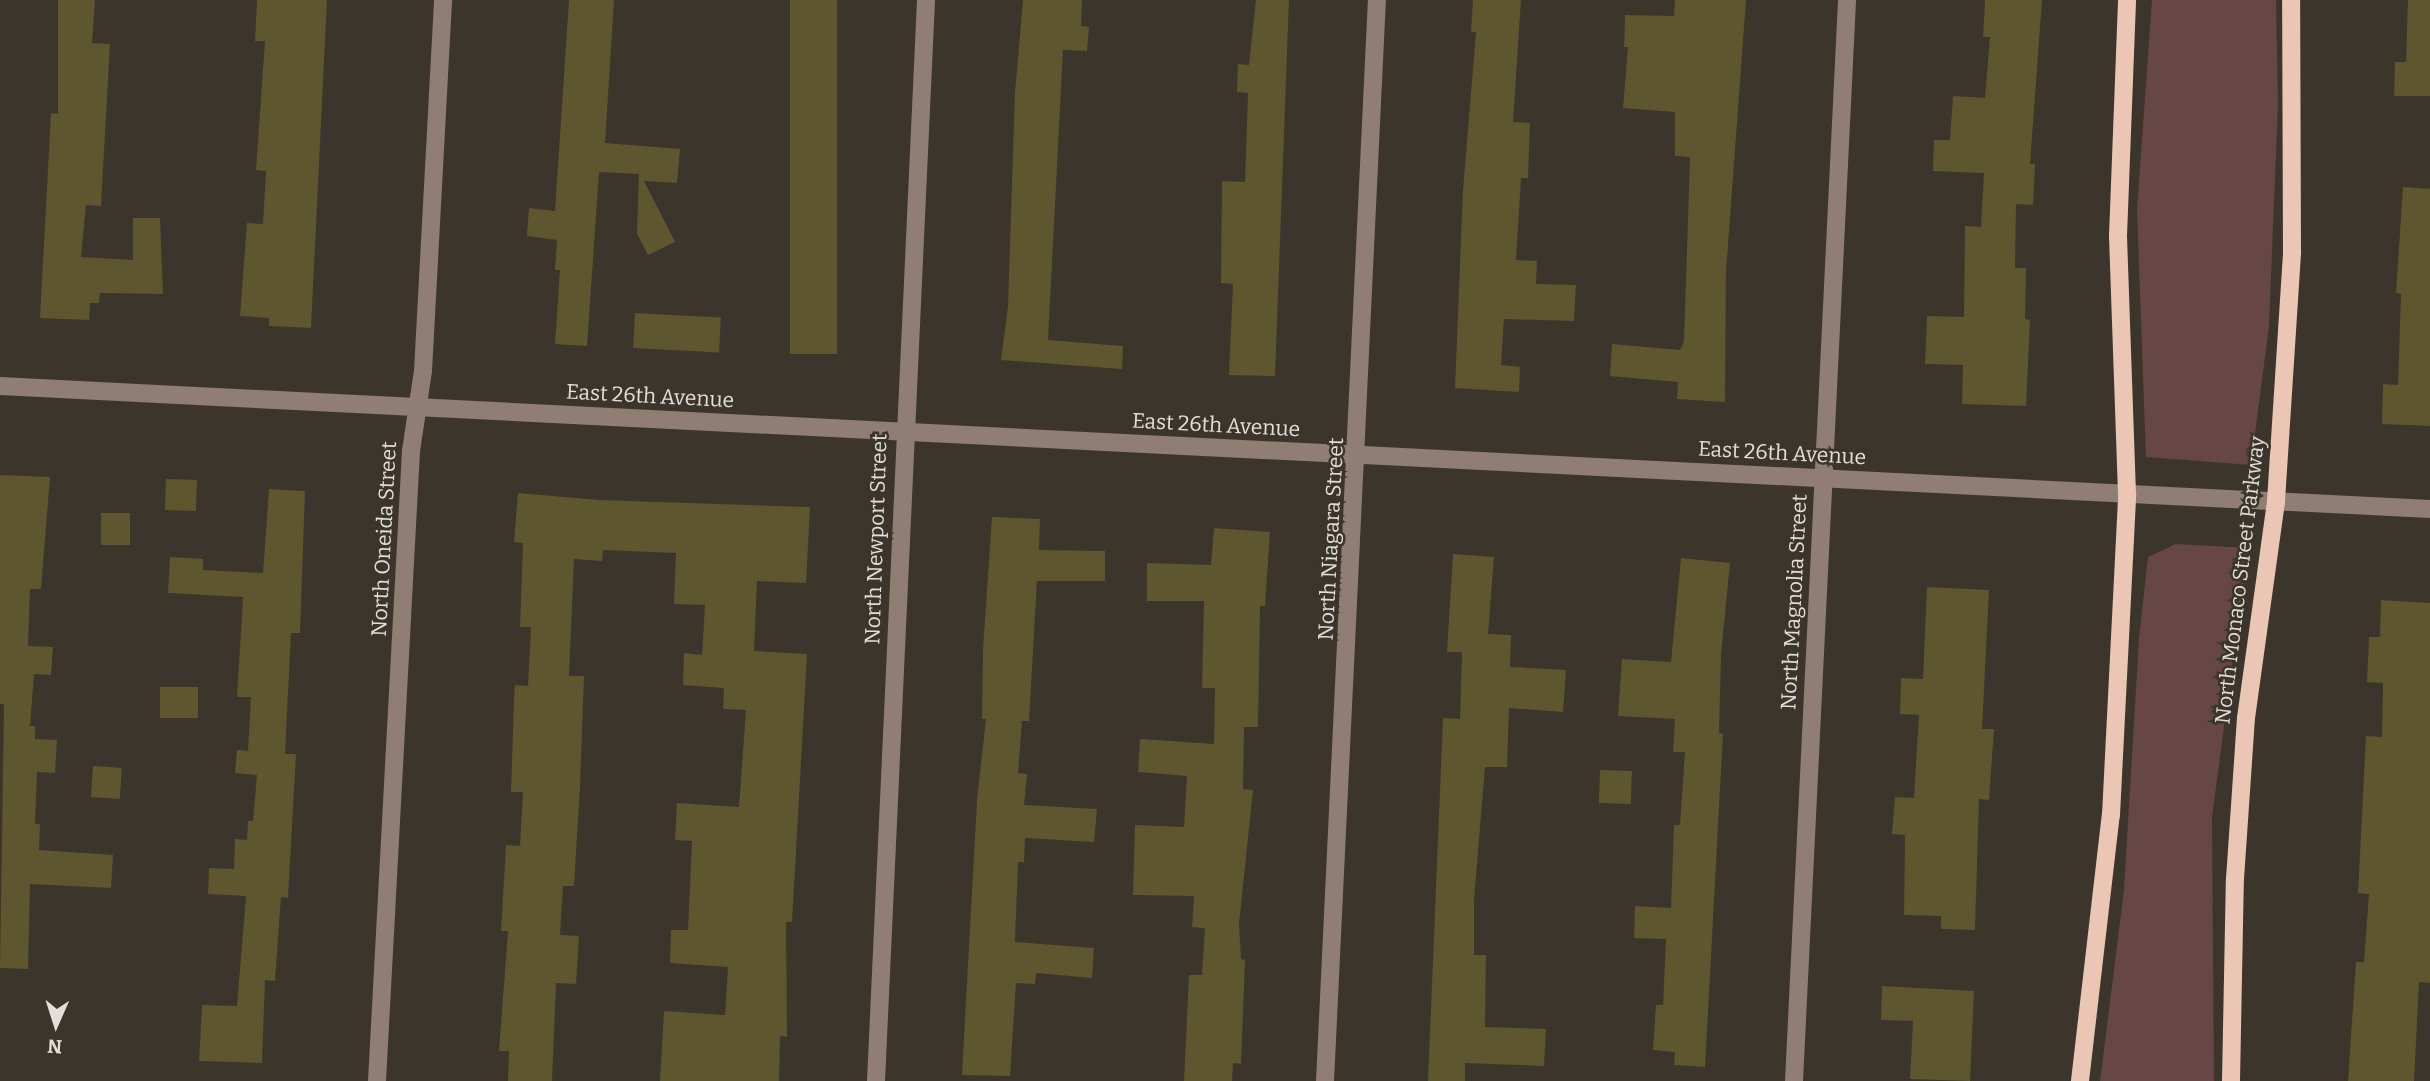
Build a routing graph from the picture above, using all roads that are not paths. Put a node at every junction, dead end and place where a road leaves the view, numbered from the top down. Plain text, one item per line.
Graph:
1 (443, 0) edge
2 (926, 0) edge
3 (1377, 0) edge
4 (1847, 0) edge
5 (2127, 0) edge
6 (2291, 0) edge
7 (0, 386) edge
8 (417, 407) junction
9 (904, 432) junction
10 (1358, 455) junction
11 (1822, 478) junction
12 (2127, 494) junction
13 (2276, 501) junction
14 (2430, 509) edge
15 (377, 1081) edge
16 (876, 1081) edge
17 (1325, 1081) edge
18 (1794, 1081) edge
19 (2080, 1081) edge
20 (2231, 1081) edge

1 - 8 street, North Oneida Street
2 - 9 street, North Newport Street
3 - 10 street, North Niagara Street
4 - 11 street, North Magnolia Street
5 - 12 main road
6 - 13 main road, North Monaco Street Parkway
7 - 8 street, East 26th Avenue
8 - 9 street, East 26th Avenue
8 - 15 street, North Oneida Street
9 - 10 street, East 26th Avenue
9 - 16 street, North Newport Street
10 - 11 street, East 26th Avenue
10 - 17 street, North Niagara Street
11 - 12 street, East 26th Avenue
11 - 18 street, North Magnolia Street
12 - 13 street, East 26th Avenue
12 - 19 main road
13 - 14 street, East 26th Avenue
13 - 20 main road, North Monaco Street Parkway

